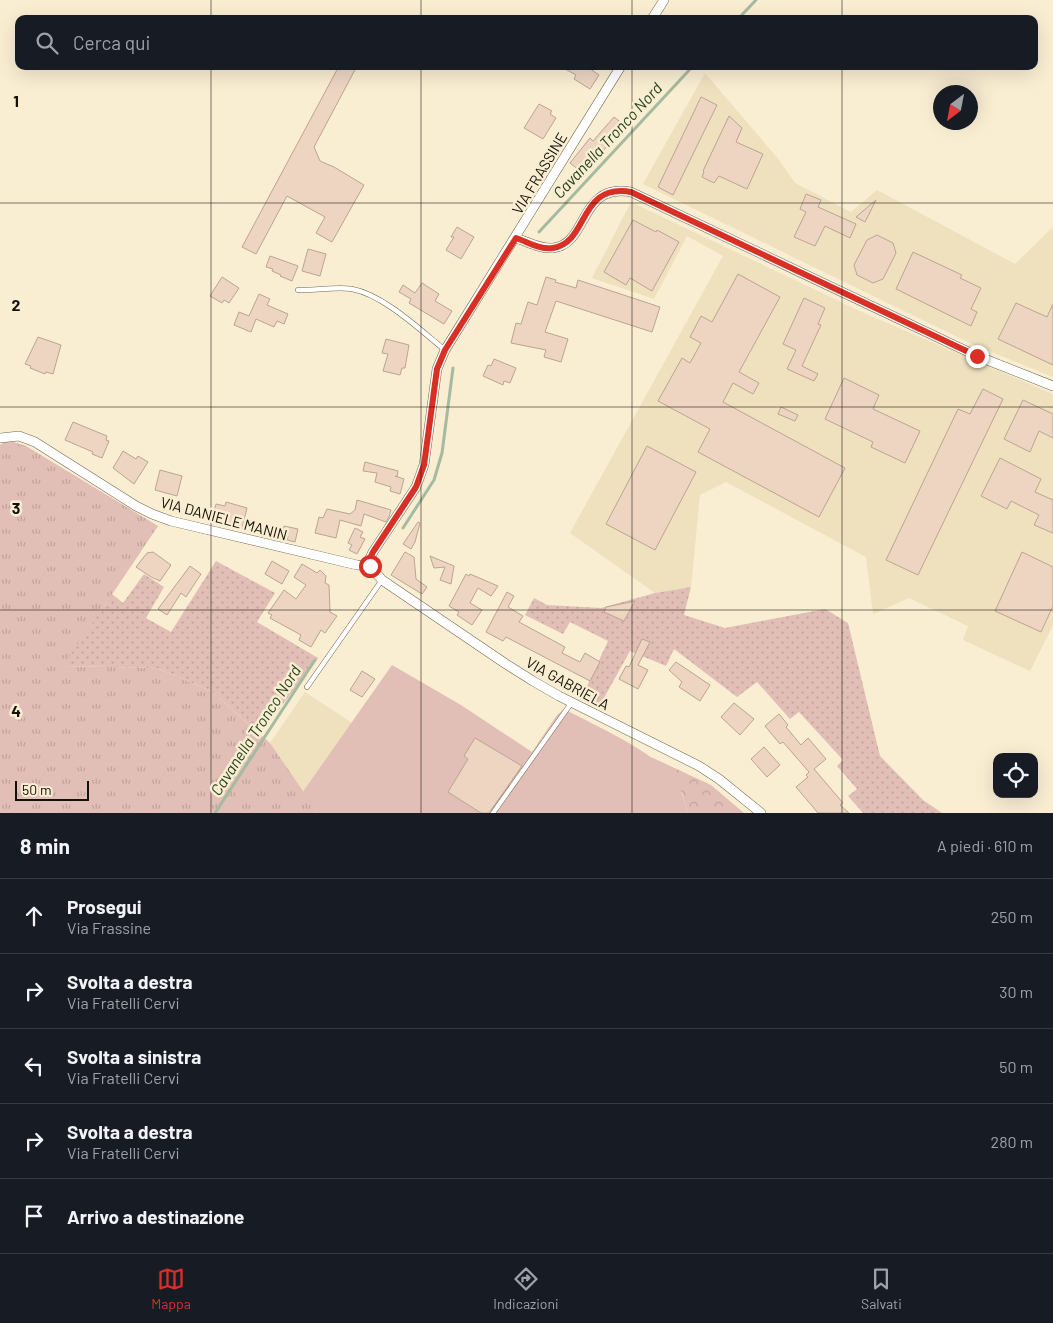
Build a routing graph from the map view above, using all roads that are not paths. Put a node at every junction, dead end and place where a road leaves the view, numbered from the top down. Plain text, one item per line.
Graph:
1 (664, 0) edge
2 (655, 15) edge
3 (618, 70) edge
4 (516, 238) junction
5 (298, 290) dead end
6 (445, 350) junction
7 (1053, 386) edge
8 (0, 438) edge
9 (370, 566) junction
10 (382, 580) junction
11 (307, 687) dead end
12 (572, 702) junction
13 (493, 813) edge
14 (760, 813) edge

1 - 2 street
3 - 4 street, VIA FRASSINE
4 - 6 street, VIA FRASSINE
4 - 7 street
5 - 6 lane
6 - 9 street, VIA FRASSINE
8 - 9 street, VIA DANIELE MANIN
9 - 10 street, VIA GABRIELA
10 - 11 lane
10 - 12 street, VIA GABRIELA
12 - 13 lane
12 - 14 street, VIA GABRIELA

